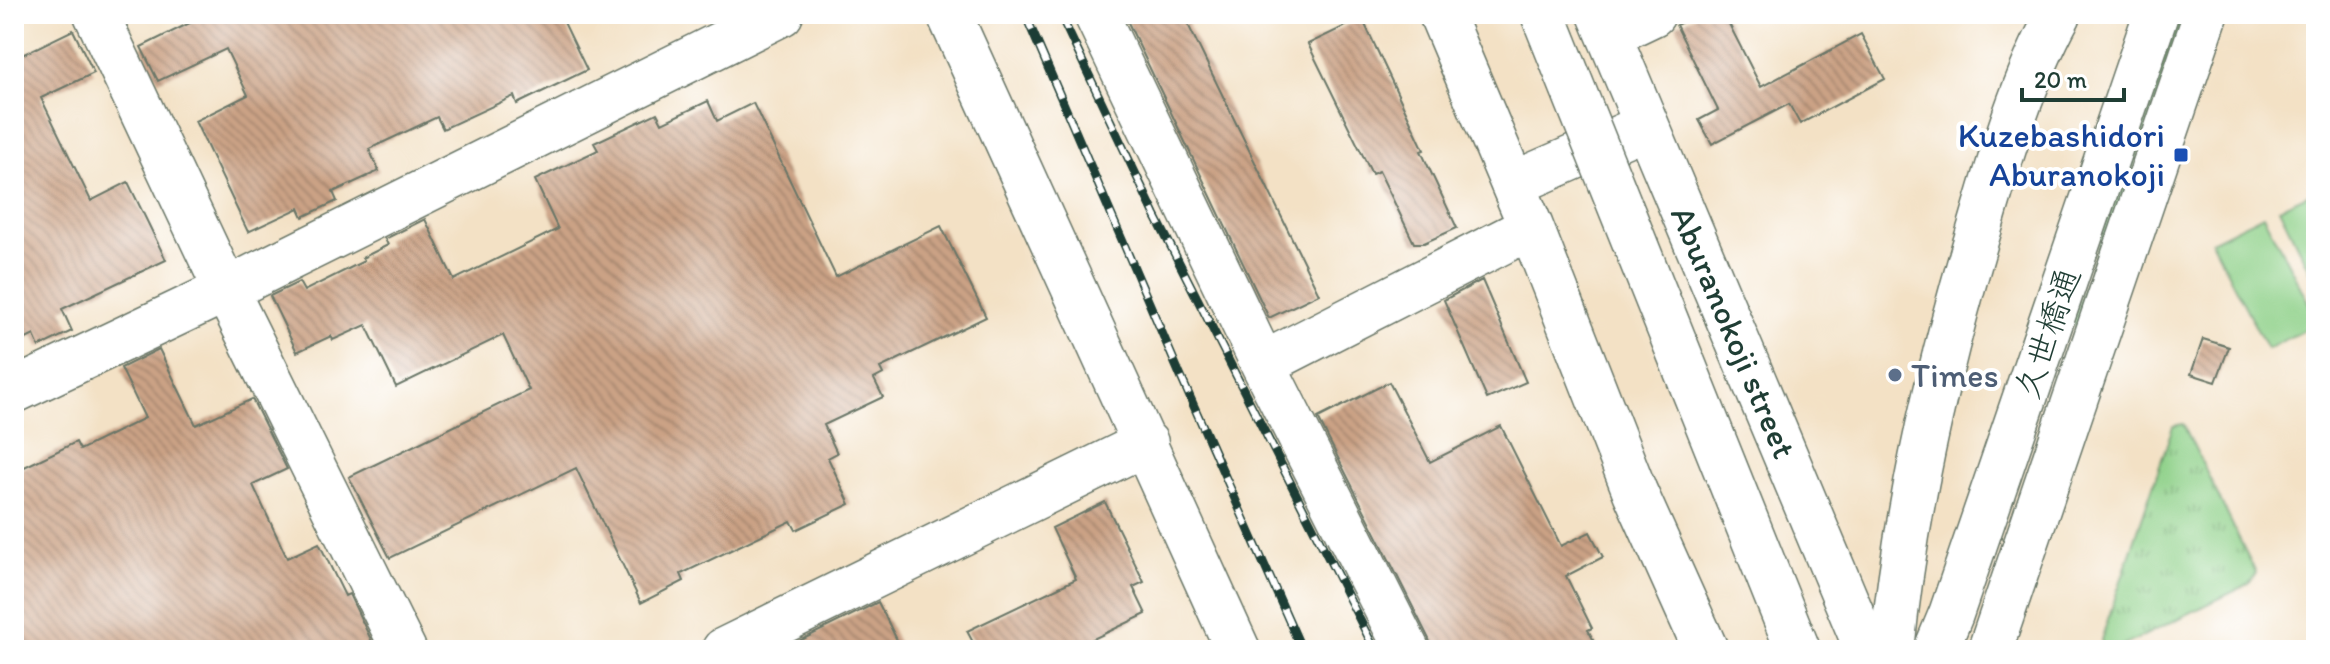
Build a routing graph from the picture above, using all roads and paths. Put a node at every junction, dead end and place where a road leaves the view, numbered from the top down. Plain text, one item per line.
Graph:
1 (96, 14) edge
2 (781, 14) edge
3 (949, 14) edge
4 (1096, 14) edge
5 (1441, 14) edge
6 (1543, 14) edge
7 (1653, 14) edge
8 (2059, 14) edge
9 (2156, 14) edge
10 (2206, 14) edge
11 (1604, 25) edge
12 (1648, 126) junction
13 (1513, 184) junction
14 (1531, 227) junction
15 (226, 290) junction
16 (2045, 339) junction
17 (2091, 356) junction
18 (1263, 364) junction
19 (14, 391) edge
20 (1146, 443) junction
21 (404, 650) edge
22 (724, 650) edge
23 (1238, 650) edge
24 (1407, 650) edge
25 (1706, 650) edge
26 (1798, 650) edge
27 (1867, 650) edge
28 (1892, 650) edge
29 (1936, 650) edge
30 (1990, 650) edge

1 - 15 main road
2 - 15 main road
3 - 20 main road
4 - 18 main road
5 - 13 main road
6 - 26 main road, bridge
7 - 11 main road
8 - 28 main road
9 - 16 main road, 久世橋通
10 - 17 main road, 久世橋通
11 - 12 main road, Aburanokoji street
12 - 13 main road
12 - 27 main road, Aburanokoji street
13 - 14 main road
14 - 18 main road
14 - 25 main road
15 - 19 main road
15 - 21 main road
16 - 17 main road
16 - 29 main road, 久世橋通
17 - 30 main road, 久世橋通
18 - 24 main road
20 - 22 main road
20 - 23 main road

